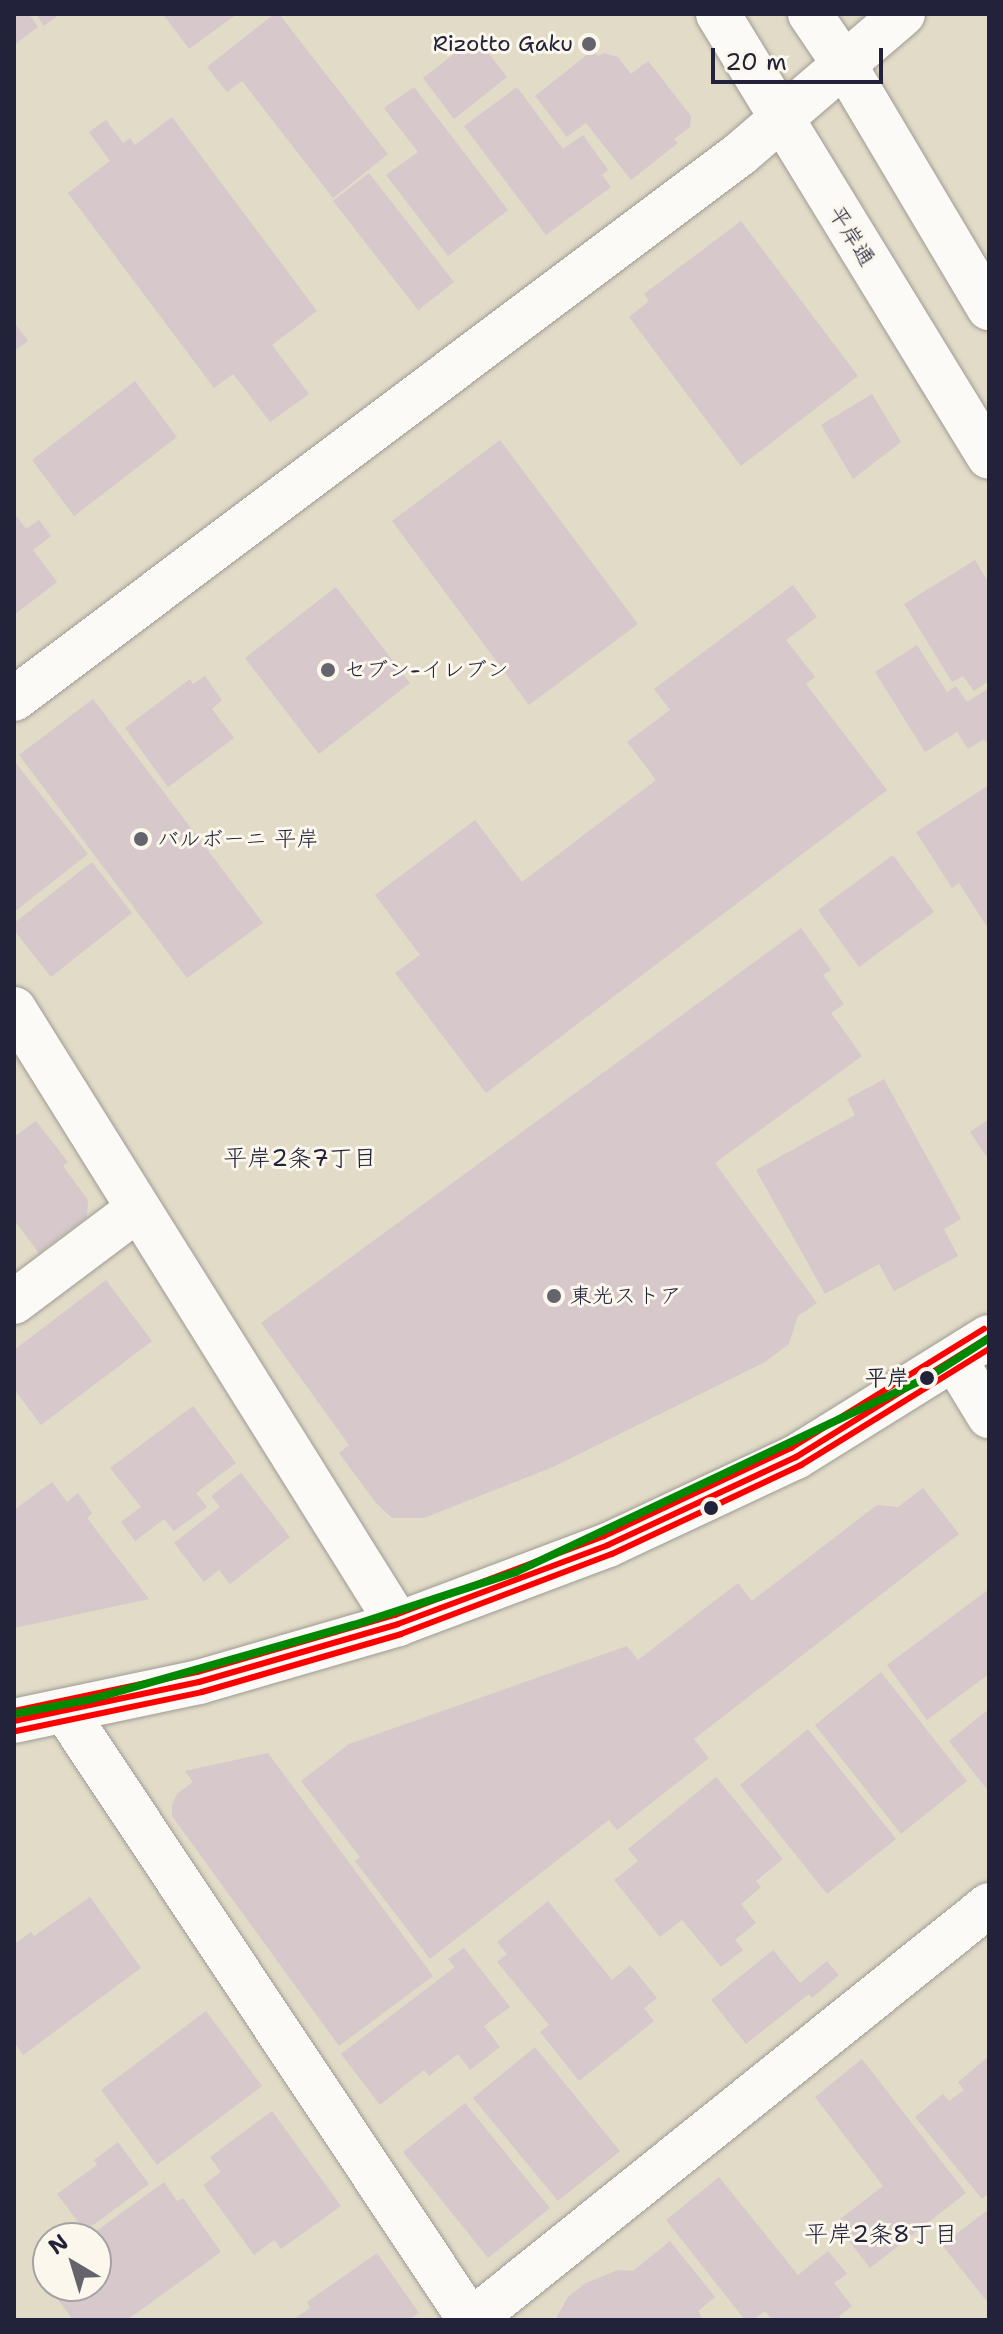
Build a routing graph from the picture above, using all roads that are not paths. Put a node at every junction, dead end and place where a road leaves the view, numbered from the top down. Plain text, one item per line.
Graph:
1 (718, 14) edge
2 (810, 14) edge
3 (903, 14) edge
4 (844, 64) junction
5 (782, 121) junction
6 (989, 308) edge
7 (989, 457) edge
8 (14, 699) edge
9 (14, 1009) edge
10 (138, 1209) junction
11 (14, 1302) edge
12 (972, 1349) edge
13 (989, 1416) edge
14 (398, 1624) junction
15 (66, 1712) junction
16 (14, 1721) edge
17 (989, 1905) edge
18 (471, 2320) edge

1 - 5 main road, 平岸通
2 - 4 main road
3 - 4 main road
4 - 5 main road
4 - 6 main road
5 - 7 main road, 平岸通
5 - 8 main road
9 - 10 main road
10 - 11 main road
10 - 14 main road
12 - 13 main road
12 - 14 main road
14 - 15 main road
15 - 16 main road
15 - 18 main road
17 - 18 main road

